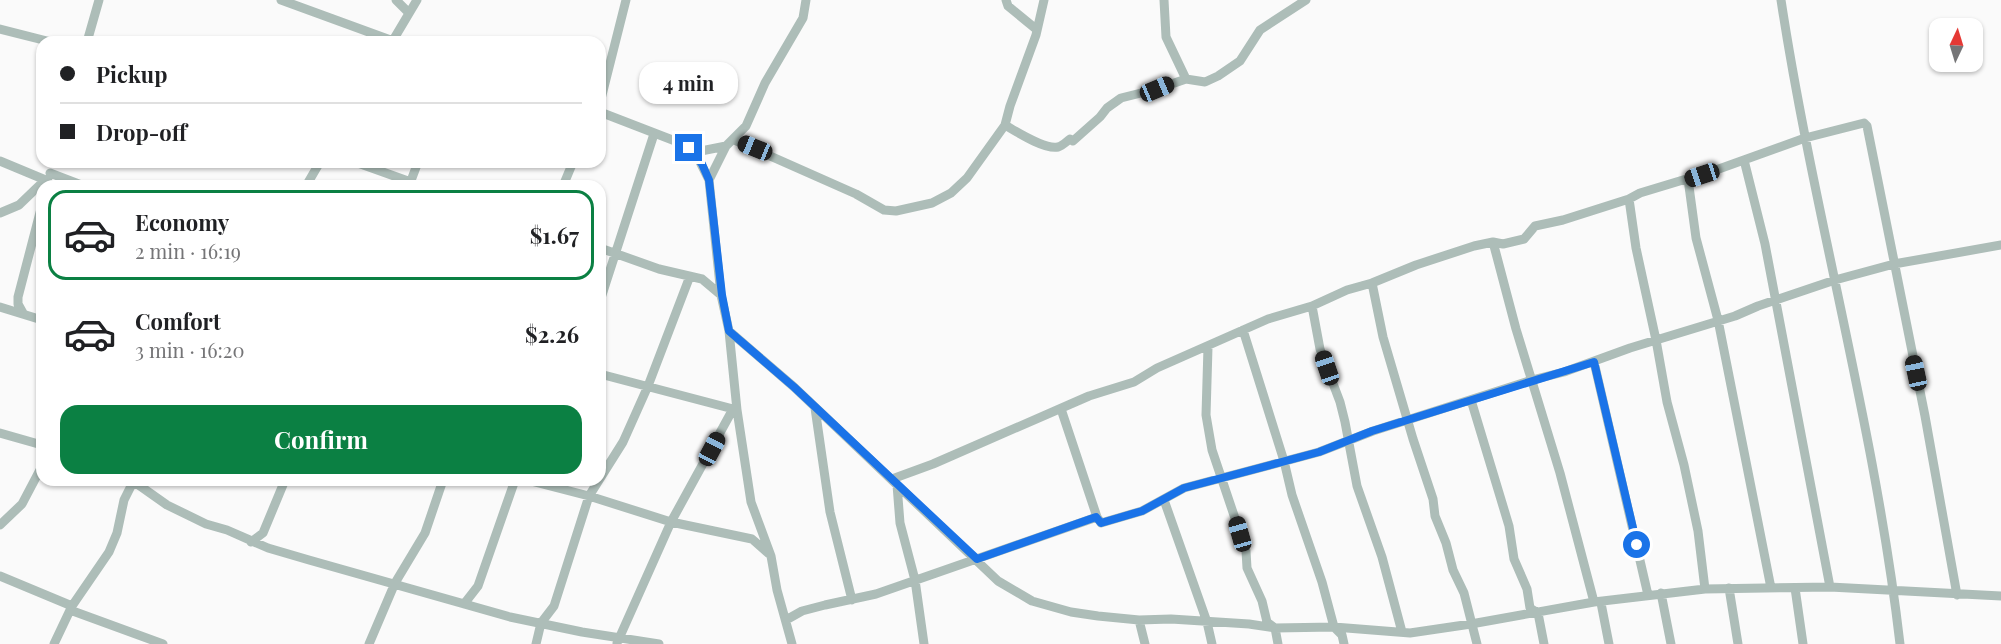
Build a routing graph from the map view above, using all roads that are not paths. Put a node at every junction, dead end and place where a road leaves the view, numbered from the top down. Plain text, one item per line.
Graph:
1 (99, 0) edge
2 (281, 0) edge
3 (396, 0) edge
4 (417, 0) edge
5 (626, 0) edge
6 (806, 0) edge
7 (1006, 0) edge
8 (1044, 0) edge
9 (1164, 0) edge
10 (1306, 0) edge
11 (1781, 0) edge
12 (409, 13) junction
13 (0, 29) edge
14 (1036, 29) junction
15 (89, 36) edge
16 (378, 36) edge
17 (397, 36) edge
18 (36, 38) edge
19 (606, 79) edge
20 (1186, 79) junction
21 (606, 114) edge
22 (1005, 125) junction
23 (654, 134) junction
24 (1805, 138) junction
25 (730, 143) junction
26 (689, 148) junction
27 (1744, 160) junction
28 (0, 161) edge
29 (370, 168) edge
30 (1688, 179) junction
31 (48, 180) edge
32 (400, 180) edge
33 (709, 180) junction
34 (36, 190) edge
35 (1629, 199) junction
36 (0, 213) edge
37 (36, 228) edge
38 (1493, 242) junction
39 (2001, 245) edge
40 (606, 250) edge
41 (616, 253) junction
42 (1894, 264) junction
43 (690, 276) junction
44 (1835, 280) junction
45 (606, 283) edge
46 (1372, 283) junction
47 (722, 295) junction
48 (1775, 300) junction
49 (0, 306) edge
50 (1312, 306) junction
51 (23, 314) junction
52 (36, 318) edge
53 (1718, 320) junction
54 (1243, 330) junction
55 (729, 331) junction
56 (1656, 340) junction
57 (1208, 347) junction
58 (1594, 362) junction
59 (606, 376) edge
60 (1532, 380) junction
61 (648, 386) junction
62 (1471, 400) junction
63 (815, 408) junction
64 (735, 409) junction
65 (1061, 409) junction
66 (1408, 420) junction
67 (0, 434) edge
68 (1347, 440) junction
69 (36, 443) edge
70 (1284, 461) junction
71 (606, 469) edge
72 (36, 477) edge
73 (1221, 478) junction
74 (895, 482) junction
75 (131, 486) edge
76 (141, 486) edge
77 (282, 486) edge
78 (441, 486) edge
79 (513, 486) edge
80 (550, 486) edge
81 (595, 486) edge
82 (589, 496) junction
83 (1164, 500) junction
84 (1096, 517) junction
85 (671, 522) junction
86 (0, 525) edge
87 (263, 532) junction
88 (251, 542) junction
89 (268, 548) junction
90 (771, 556) junction
91 (977, 559) junction
92 (0, 576) edge
93 (915, 580) junction
94 (395, 583) junction
95 (1830, 587) junction
96 (1728, 588) junction
97 (1771, 588) junction
98 (1795, 588) junction
99 (1705, 589) junction
100 (1893, 590) junction
101 (1661, 593) junction
102 (1648, 595) junction
103 (1957, 595) junction
104 (2001, 596) edge
105 (852, 600) junction
106 (1598, 602) junction
107 (464, 604) junction
108 (71, 608) junction
109 (1538, 613) junction
110 (786, 620) junction
111 (1139, 620) junction
112 (1207, 622) junction
113 (541, 623) junction
114 (1471, 624) junction
115 (1334, 627) junction
116 (1275, 628) junction
117 (1406, 632) junction
118 (617, 641) edge
119 (54, 644) edge
120 (163, 644) edge
121 (369, 644) edge
122 (536, 644) edge
123 (659, 644) edge
124 (792, 644) edge
125 (924, 644) edge
126 (1145, 644) edge
127 (1212, 644) edge
128 (1278, 644) edge
129 (1344, 644) edge
130 (1412, 644) edge
131 (1477, 644) edge
132 (1544, 644) edge
133 (1609, 644) edge
134 (1671, 644) edge
135 (1738, 644) edge
136 (1803, 644) edge
137 (1899, 644) edge

1 - 15 street
2 - 16 street
3 - 12 street
4 - 12 street
5 - 19 street
6 - 25 street
7 - 14 street
8 - 14 street
9 - 20 street
10 - 20 street
11 - 24 street
12 - 17 street
13 - 18 street
14 - 22 street
20 - 22 street
21 - 23 street
22 - 25 street
23 - 26 street
23 - 41 street
24 - 27 street
24 - 42 street
24 - 44 street
25 - 26 street
25 - 33 street
26 - 33 street
27 - 30 street
27 - 48 street
28 - 31 street
29 - 32 street
30 - 35 street
30 - 53 street
33 - 47 street
34 - 36 street
35 - 38 street
35 - 56 street
37 - 51 street
38 - 46 street
38 - 60 street
39 - 42 street
40 - 41 street
41 - 43 street
41 - 45 street
42 - 44 street
42 - 103 street
43 - 47 street
43 - 61 street
44 - 48 street
44 - 100 street
46 - 50 street
46 - 66 street
47 - 55 street
48 - 53 street
48 - 95 street
49 - 51 street
50 - 54 street
50 - 68 street
51 - 52 street
53 - 56 street
53 - 97 street
54 - 57 street
54 - 70 street
55 - 63 street
55 - 64 street
56 - 58 street
56 - 99 street
57 - 65 street
57 - 73 street
58 - 60 street
58 - 102 street
59 - 61 street
60 - 62 street
60 - 106 street
61 - 64 street
61 - 71 street
62 - 66 street
62 - 109 street
63 - 74 street
63 - 105 street
64 - 85 street
64 - 90 street
65 - 74 street
65 - 84 street
66 - 68 street
66 - 114 street
67 - 69 street
68 - 70 street
68 - 117 street
70 - 73 street
70 - 115 street
72 - 86 street
73 - 83 street
73 - 116 street
74 - 91 street
74 - 93 street
75 - 108 street
76 - 88 street
77 - 87 street
78 - 94 street
79 - 107 street
80 - 82 street
81 - 82 street
82 - 85 street
82 - 113 street
83 - 84 street
83 - 112 street
84 - 91 street
85 - 90 street
85 - 118 street
87 - 88 street
87 - 89 street
88 - 89 street
89 - 94 street
90 - 110 street
91 - 93 street
91 - 111 street
92 - 108 street
93 - 105 street
93 - 125 street
94 - 107 street
94 - 121 street
95 - 98 street
95 - 100 street
96 - 97 street
96 - 99 street
96 - 135 street
97 - 98 street
98 - 136 street
99 - 101 street
100 - 103 street
100 - 137 street
101 - 102 street
101 - 134 street
102 - 106 street
103 - 104 street
105 - 110 street
106 - 109 street
106 - 133 street
107 - 113 street
108 - 119 street
108 - 120 street
109 - 114 street
109 - 132 street
110 - 124 street
111 - 112 street
111 - 126 street
112 - 116 street
112 - 127 street
113 - 118 street
113 - 122 street
114 - 117 street
114 - 131 street
115 - 116 street
115 - 117 street
115 - 129 street
116 - 128 street
117 - 130 street
118 - 123 street

